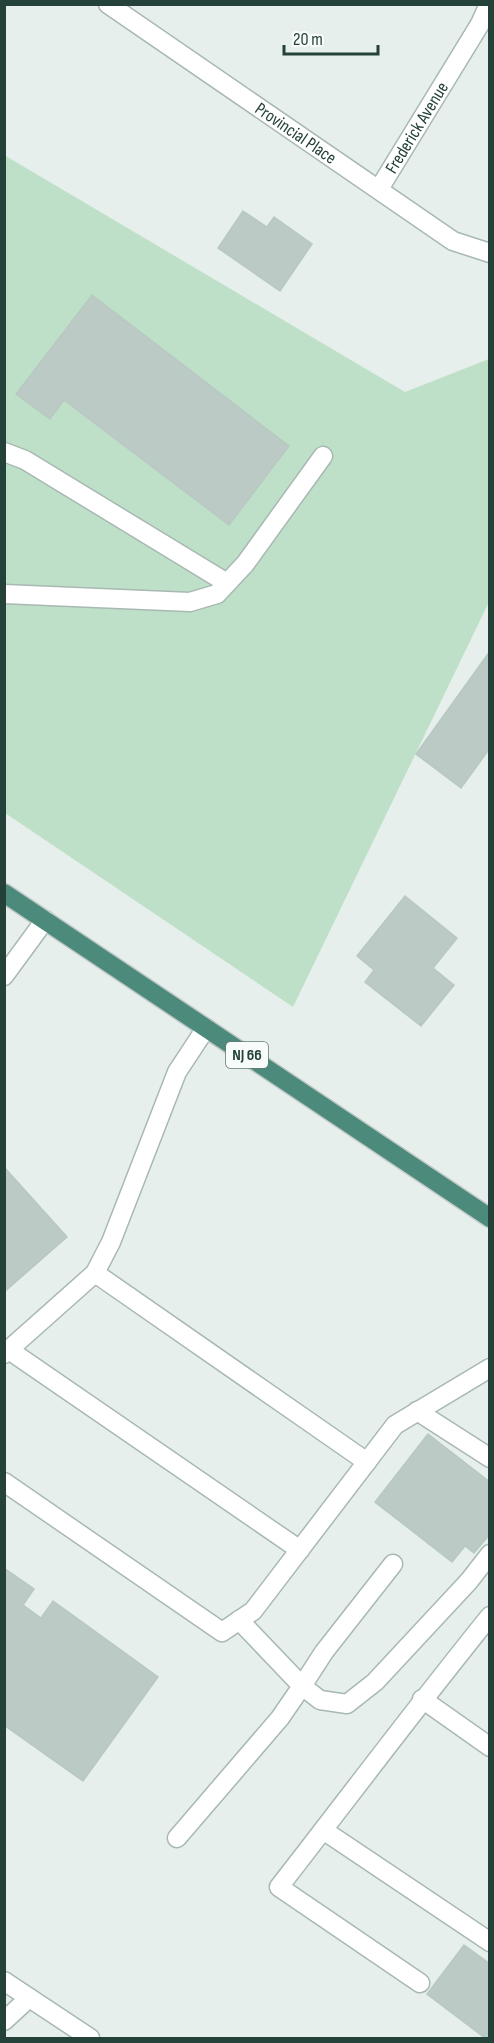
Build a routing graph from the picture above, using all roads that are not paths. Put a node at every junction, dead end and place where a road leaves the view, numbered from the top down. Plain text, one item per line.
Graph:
1 (108, 4) edge
2 (489, 4) edge
3 (379, 189) junction
4 (489, 252) edge
5 (4, 452) edge
6 (323, 456) dead end
7 (227, 583) junction
8 (4, 594) edge
9 (4, 893) edge
10 (45, 920) junction
11 (4, 976) edge
12 (206, 1028) junction
13 (489, 1218) edge
14 (95, 1274) junction
15 (7, 1352) edge
16 (489, 1368) edge
17 (417, 1411) junction
18 (489, 1458) edge
19 (367, 1462) junction
20 (4, 1482) edge
21 (300, 1550) junction
22 (489, 1554) edge
23 (393, 1564) dead end
24 (240, 1620) junction
25 (486, 1626) edge
26 (302, 1686) junction
27 (422, 1699) junction
28 (489, 1747) edge
29 (323, 1830) junction
30 (177, 1838) dead end
31 (489, 1942) edge
32 (4, 1981) edge
33 (420, 1983) dead end
34 (29, 1998) junction
35 (4, 2021) edge
36 (90, 2038) edge

1 - 3 street, Provincial Place
2 - 3 street, Frederick Avenue
3 - 4 street, Provincial Place
5 - 7 street
6 - 7 street
7 - 8 street
9 - 10 highway, NJ 66
10 - 11 street
10 - 12 highway, NJ 66
12 - 13 highway, NJ 66
12 - 14 street
14 - 15 street
14 - 19 street
15 - 21 street
16 - 17 street
17 - 18 street
17 - 19 street
19 - 21 street
20 - 24 street
21 - 24 street
22 - 26 street
23 - 26 street
24 - 26 street
25 - 27 street
26 - 30 street
27 - 28 street
27 - 29 street
29 - 31 street
29 - 33 street
32 - 34 street
34 - 35 street
34 - 36 street

